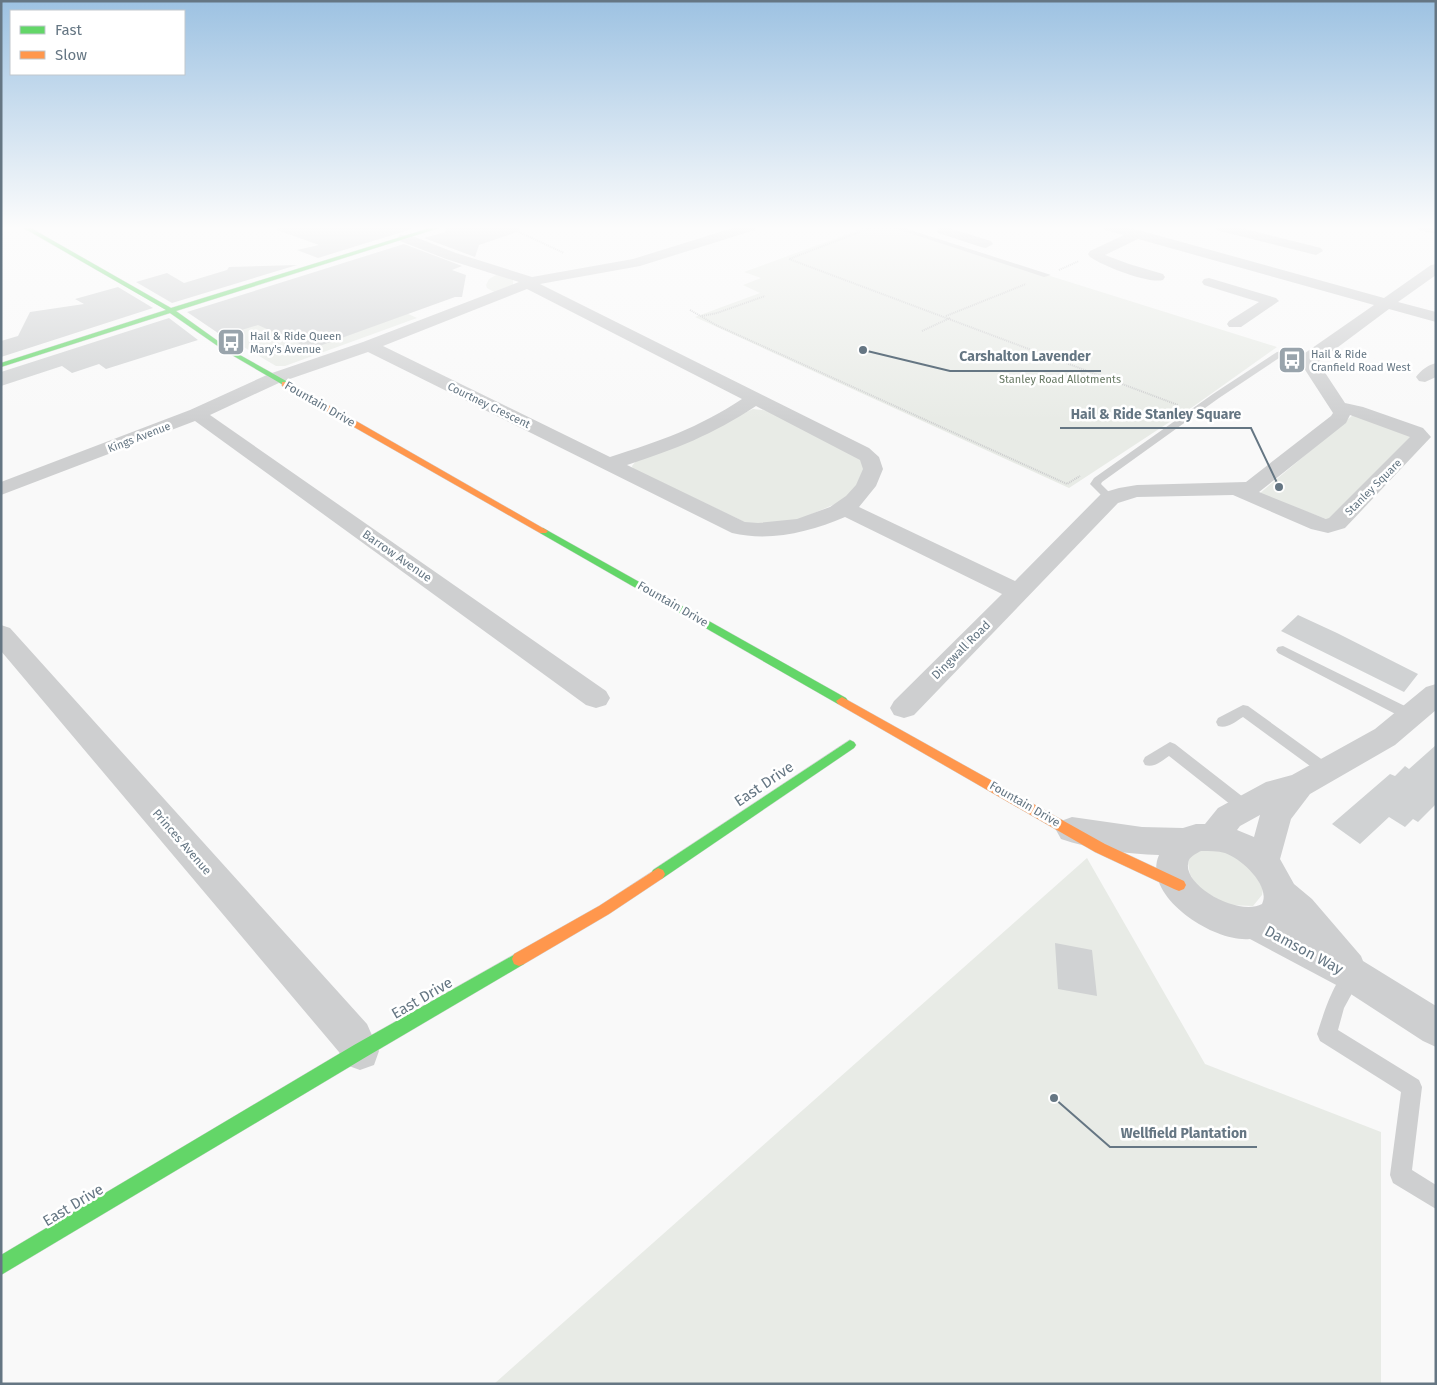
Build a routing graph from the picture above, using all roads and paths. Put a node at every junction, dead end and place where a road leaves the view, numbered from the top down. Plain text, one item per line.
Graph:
1 (138, 292) edge
2 (230, 292) edge
3 (509, 292) edge
4 (548, 292) edge
5 (880, 292) edge
6 (1006, 292) edge
7 (1231, 292) edge
8 (1346, 292) edge
9 (1403, 292) edge
10 (765, 296) dead end
11 (1387, 303) junction
12 (690, 310) dead end
13 (172, 311) junction
14 (702, 316) junction
15 (946, 316) junction
16 (1436, 317) edge
17 (950, 318) junction
18 (1235, 324) dead end
19 (922, 331) dead end
20 (369, 346) junction
21 (1310, 360) junction
22 (1, 365) edge
23 (274, 378) junction
24 (755, 398) junction
25 (1186, 408) dead end
26 (1340, 408) junction
27 (198, 414) junction
28 (608, 464) junction
29 (1083, 474) dead end
30 (1, 489) edge
31 (1238, 489) junction
32 (1113, 497) junction
33 (844, 508) junction
34 (1018, 592) junction
35 (1, 634) edge
36 (1283, 650) dead end
37 (1436, 694) edge
38 (596, 698) dead end
39 (904, 708) dead end
40 (1412, 716) junction
41 (1223, 722) dead end
42 (850, 744) dead end
43 (1150, 761) dead end
44 (1313, 777) junction
45 (1246, 808) junction
46 (1070, 830) junction
47 (1198, 840) junction
48 (1262, 861) junction
49 (1178, 886) junction
50 (1280, 893) junction
51 (1254, 924) junction
52 (1353, 975) junction
53 (1436, 1028) edge
54 (360, 1051) junction
55 (1436, 1198) edge
56 (1, 1266) edge

1 - 13 street, Fountain Drive
2 - 13 street
3 - 20 street, Kings Avenue
4 - 24 street, Courtney Crescent
5 - 15 path
6 - 15 path
7 - 18 street
8 - 11 street
9 - 11 street
10 - 14 path
11 - 16 street
11 - 21 street
12 - 14 path
13 - 22 street
13 - 23 street, Fountain Drive
14 - 29 path
15 - 17 path
17 - 19 path
17 - 25 path
20 - 23 street, Kings Avenue
20 - 28 street, Courtney Crescent
21 - 26 street
21 - 32 lane
23 - 27 street, Kings Avenue
23 - 46 street, Fountain Drive
24 - 28 street
24 - 33 street, Courtney Crescent
26 - 31 street, Stanley Square
26 - 31 street, Stanley Square
27 - 30 street, Kings Avenue
27 - 38 street, Barrow Avenue
28 - 33 street, Courtney Crescent
31 - 32 street, Stanley Square
32 - 34 street, Dingwall Road
33 - 34 street
34 - 39 street, Dingwall Road
35 - 54 street, Princes Avenue
36 - 40 lane
37 - 40 street
40 - 44 street
41 - 44 lane
42 - 54 street, East Drive
43 - 45 lane
44 - 45 street
44 - 48 street
45 - 47 street
46 - 47 street, Fountain Drive
46 - 49 street, Fountain Drive
47 - 48 street
47 - 49 street
48 - 50 street
49 - 51 street
50 - 51 street
50 - 52 street, Damson Way
51 - 52 street, Damson Way
52 - 53 street, Damson Way
52 - 55 lane
54 - 56 street, East Drive

